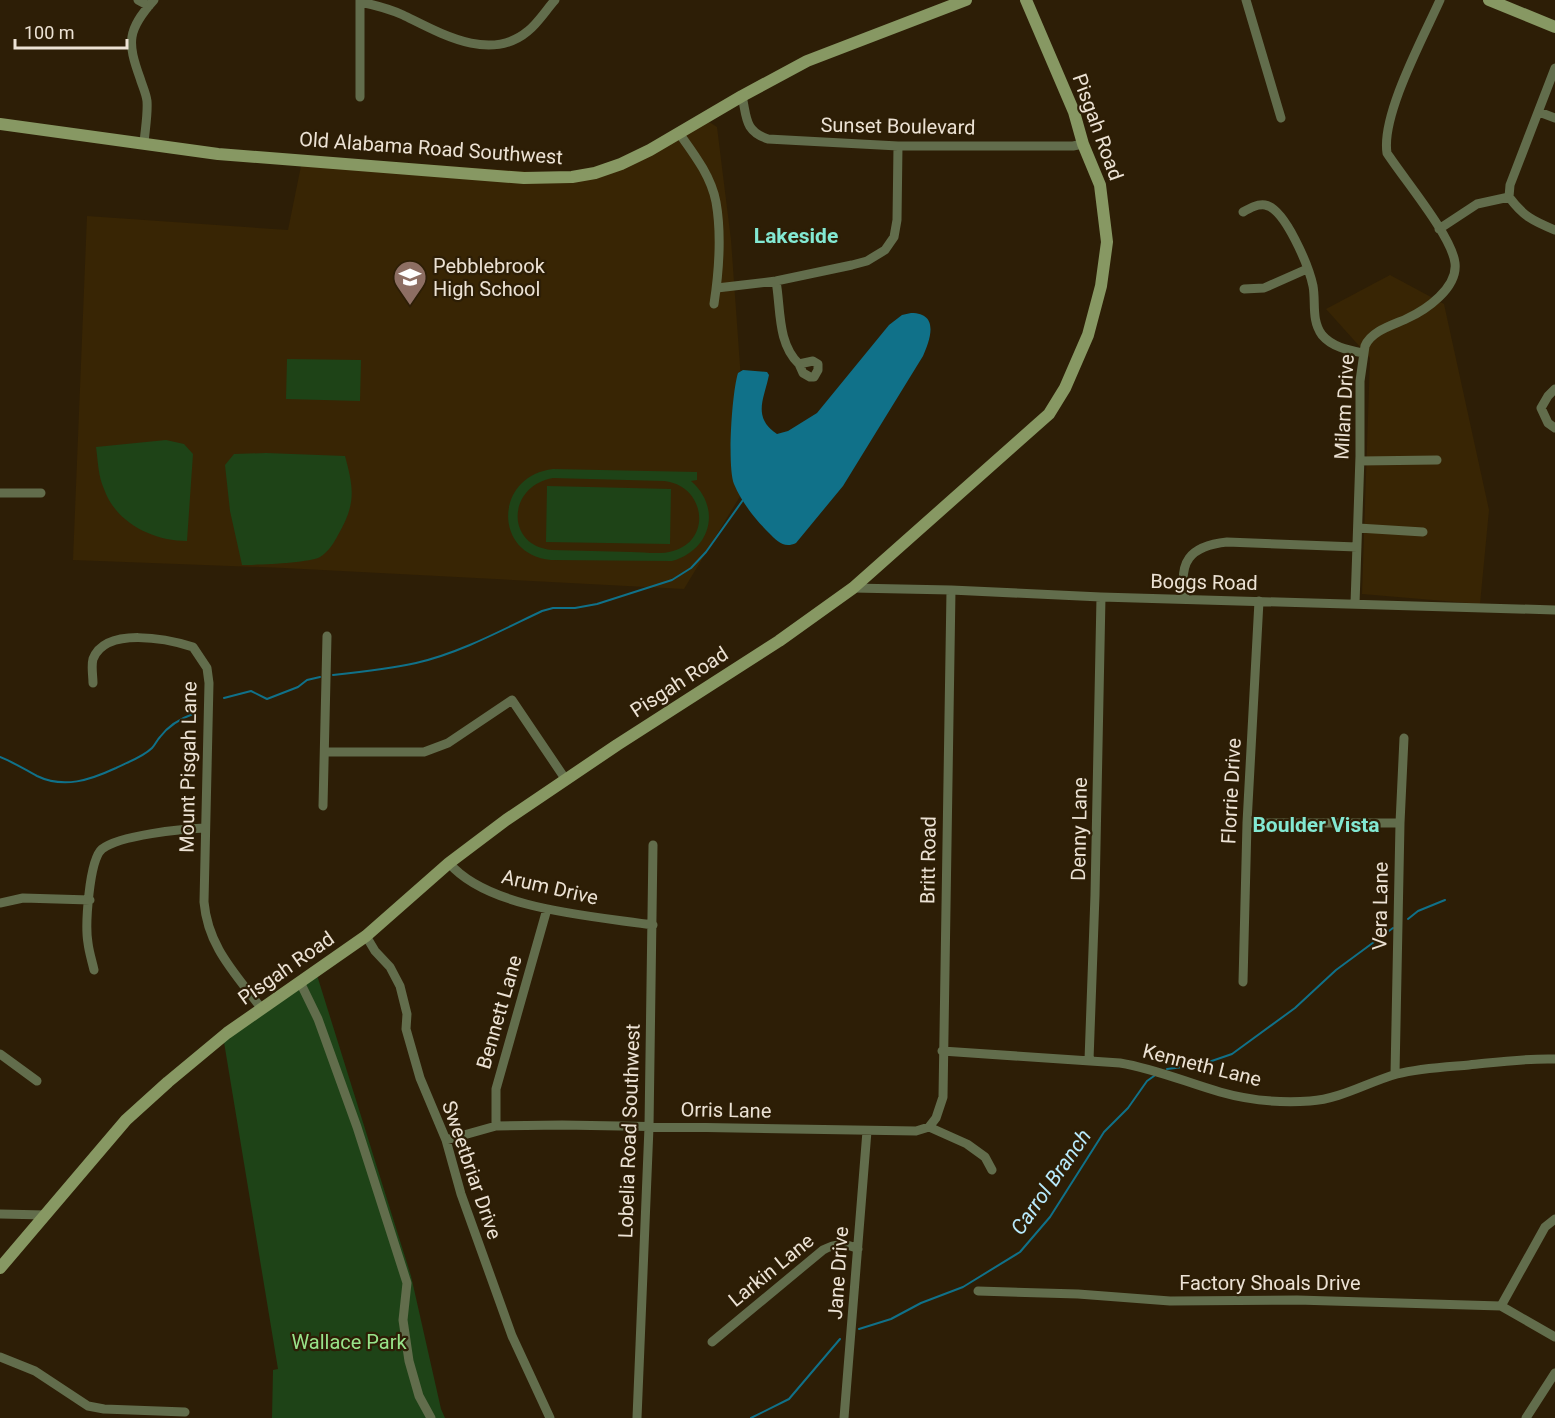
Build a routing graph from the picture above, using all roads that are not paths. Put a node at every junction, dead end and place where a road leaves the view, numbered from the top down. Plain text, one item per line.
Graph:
1 (138, 0) edge
2 (555, 0) edge
3 (966, 0) edge
4 (1026, 0) edge
5 (1246, 0) edge
6 (1440, 0) edge
7 (1489, 0) edge
8 (360, 1) edge
9 (151, 3) edge
10 (1555, 27) edge
11 (1555, 68) edge
12 (742, 96) junction
13 (360, 97) dead end
14 (1539, 112) junction
15 (1281, 118) dead end
16 (1555, 118) edge
17 (0, 124) edge
18 (679, 133) junction
19 (144, 143) junction
20 (1083, 144) junction
21 (898, 146) junction
22 (1509, 197) junction
23 (1243, 212) dead end
24 (1439, 229) junction
25 (1555, 230) edge
26 (1307, 269) junction
27 (776, 281) junction
28 (717, 288) junction
29 (1244, 290) dead end
30 (714, 304) dead end
31 (1363, 353) junction
32 (799, 364) dead end
33 (1555, 389) edge
34 (1555, 428) edge
35 (1437, 460) dead end
36 (1360, 461) junction
37 (0, 493) edge
38 (41, 494) dead end
39 (1358, 528) junction
40 (1423, 532) dead end
41 (1357, 547) junction
42 (853, 588) junction
43 (951, 590) junction
44 (1101, 597) junction
45 (1185, 599) junction
46 (1259, 601) junction
47 (1355, 604) junction
48 (1555, 610) edge
49 (327, 636) dead end
50 (93, 683) dead end
51 (1404, 738) dead end
52 (325, 752) junction
53 (566, 780) junction
54 (323, 806) dead end
55 (1247, 823) junction
56 (1400, 823) junction
57 (206, 828) junction
58 (653, 845) dead end
59 (449, 863) junction
60 (90, 900) junction
61 (0, 903) edge
62 (547, 909) junction
63 (653, 926) junction
64 (366, 936) junction
65 (94, 970) dead end
66 (300, 982) junction
67 (1243, 982) dead end
68 (261, 1008) junction
69 (942, 1051) junction
70 (0, 1054) edge
71 (1555, 1059) edge
72 (1089, 1060) junction
73 (1395, 1074) junction
74 (37, 1081) dead end
75 (496, 1126) junction
76 (649, 1126) junction
77 (928, 1127) junction
78 (867, 1131) junction
79 (446, 1140) junction
80 (992, 1170) dead end
81 (0, 1214) edge
82 (46, 1215) junction
83 (1555, 1219) edge
84 (858, 1249) junction
85 (0, 1268) edge
86 (978, 1291) dead end
87 (1501, 1306) junction
88 (1555, 1337) edge
89 (712, 1342) dead end
90 (0, 1357) edge
91 (1555, 1373) edge
92 (185, 1412) dead end
93 (431, 1418) edge
94 (550, 1418) edge
95 (637, 1418) edge
96 (844, 1418) edge
97 (1526, 1418) edge

1 - 9 street
2 - 8 street
3 - 12 street, Old Alabama Road Southwest
4 - 20 street, Pisgah Road
5 - 15 street
6 - 24 street, Milam Drive
7 - 10 street
8 - 13 street
9 - 19 street
11 - 14 street
12 - 18 street, Old Alabama Road Southwest
12 - 21 street, Sunset Boulevard
14 - 16 street
14 - 22 street
17 - 19 street, Old Alabama Road Southwest
18 - 19 street, Old Alabama Road Southwest
18 - 28 street
20 - 21 street, Sunset Boulevard
20 - 42 street, Pisgah Road
21 - 27 street
22 - 24 street
22 - 25 street
23 - 26 street
24 - 31 street, Milam Drive
26 - 29 street
26 - 31 street
27 - 28 street
27 - 32 street
28 - 30 street
31 - 36 street, Milam Drive
33 - 34 street
35 - 36 street
36 - 39 street, Milam Drive
37 - 38 street
39 - 40 street
39 - 41 street, Milam Drive
41 - 45 street
41 - 47 street, Milam Drive
42 - 43 street, Boggs Road
42 - 53 street, Pisgah Road
43 - 44 street, Boggs Road
43 - 69 street, Britt Road
44 - 45 street, Boggs Road
44 - 72 street, Denny Lane
45 - 46 street, Boggs Road
46 - 47 street, Boggs Road
46 - 55 street, Florrie Drive
47 - 48 street, Boggs Road
49 - 52 street
50 - 57 street, Mount Pisgah Lane
51 - 56 street, Vera Lane
52 - 53 street
52 - 54 street
53 - 59 street, Pisgah Road
55 - 56 street
55 - 67 street, Florrie Drive
56 - 73 street, Vera Lane
57 - 60 street
57 - 68 street, Mount Pisgah Lane
58 - 63 street, Lobelia Road Southwest
59 - 62 street, Arum Drive
59 - 64 street, Pisgah Road
60 - 61 street
60 - 65 street
62 - 63 street, Arum Drive
62 - 75 street, Bennett Lane
63 - 76 street, Lobelia Road Southwest
64 - 66 street, Pisgah Road
64 - 79 street, Sweetbriar Drive
66 - 68 street, Pisgah Road
66 - 93 street
68 - 82 street, Pisgah Road
69 - 72 street, Kenneth Lane
69 - 77 street, Britt Road
70 - 74 street
71 - 73 street, Kenneth Lane
72 - 73 street, Kenneth Lane
75 - 76 street, Orris Lane
75 - 79 street, Orris Lane
76 - 78 street, Orris Lane
76 - 95 street, Lobelia Road Southwest
77 - 78 street, Orris Lane
77 - 80 street
78 - 84 street, Jane Drive
79 - 94 street, Sweetbriar Drive
81 - 82 street
82 - 85 street, Pisgah Road
83 - 87 street
84 - 89 street, Larkin Lane
84 - 96 street, Jane Drive
86 - 87 street, Factory Shoals Drive
87 - 88 street, Factory Shoals Drive
90 - 92 street
91 - 97 street

